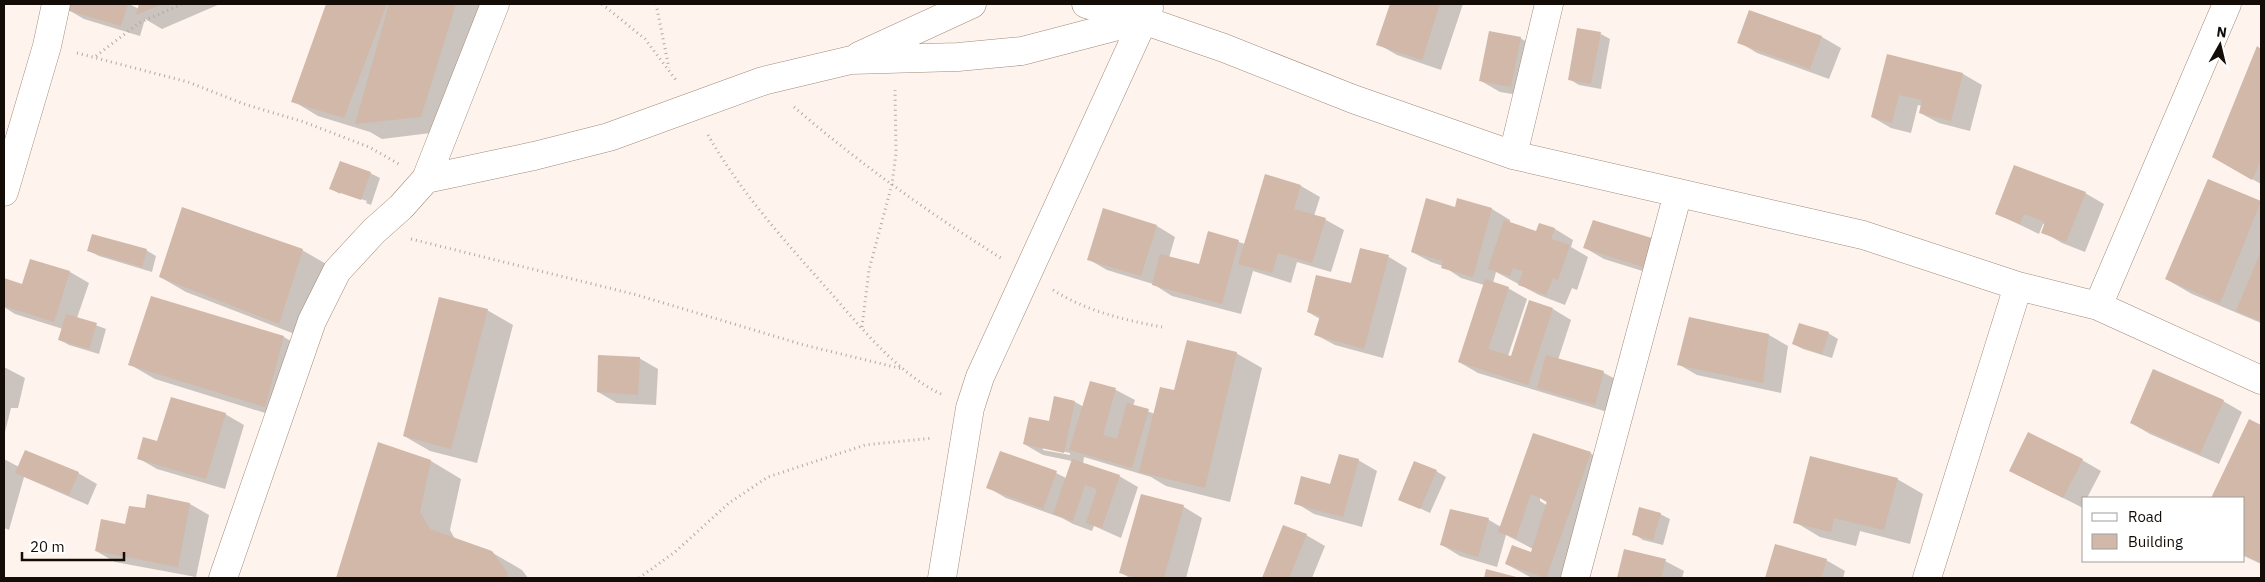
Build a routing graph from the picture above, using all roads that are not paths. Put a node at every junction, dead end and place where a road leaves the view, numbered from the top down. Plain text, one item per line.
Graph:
1 (56, 4) edge
2 (495, 4) edge
3 (972, 4) edge
4 (1086, 4) edge
5 (1549, 4) edge
6 (2227, 4) edge
7 (1147, 12) edge
8 (851, 60) junction
9 (1514, 154) junction
10 (426, 179) junction
11 (4, 192) edge
12 (1678, 193) junction
13 (2018, 286) junction
14 (2098, 306) junction
15 (2261, 380) edge
16 (223, 578) edge
17 (942, 578) edge
18 (1575, 578) edge
19 (1927, 578) edge

1 - 11 street
2 - 10 street
3 - 8 street
4 - 7 street
5 - 9 street
6 - 14 street
7 - 8 street
7 - 9 street
7 - 17 street
8 - 10 street
9 - 12 street
10 - 16 street
12 - 13 street
12 - 18 street
13 - 14 street
13 - 19 street
14 - 15 street

